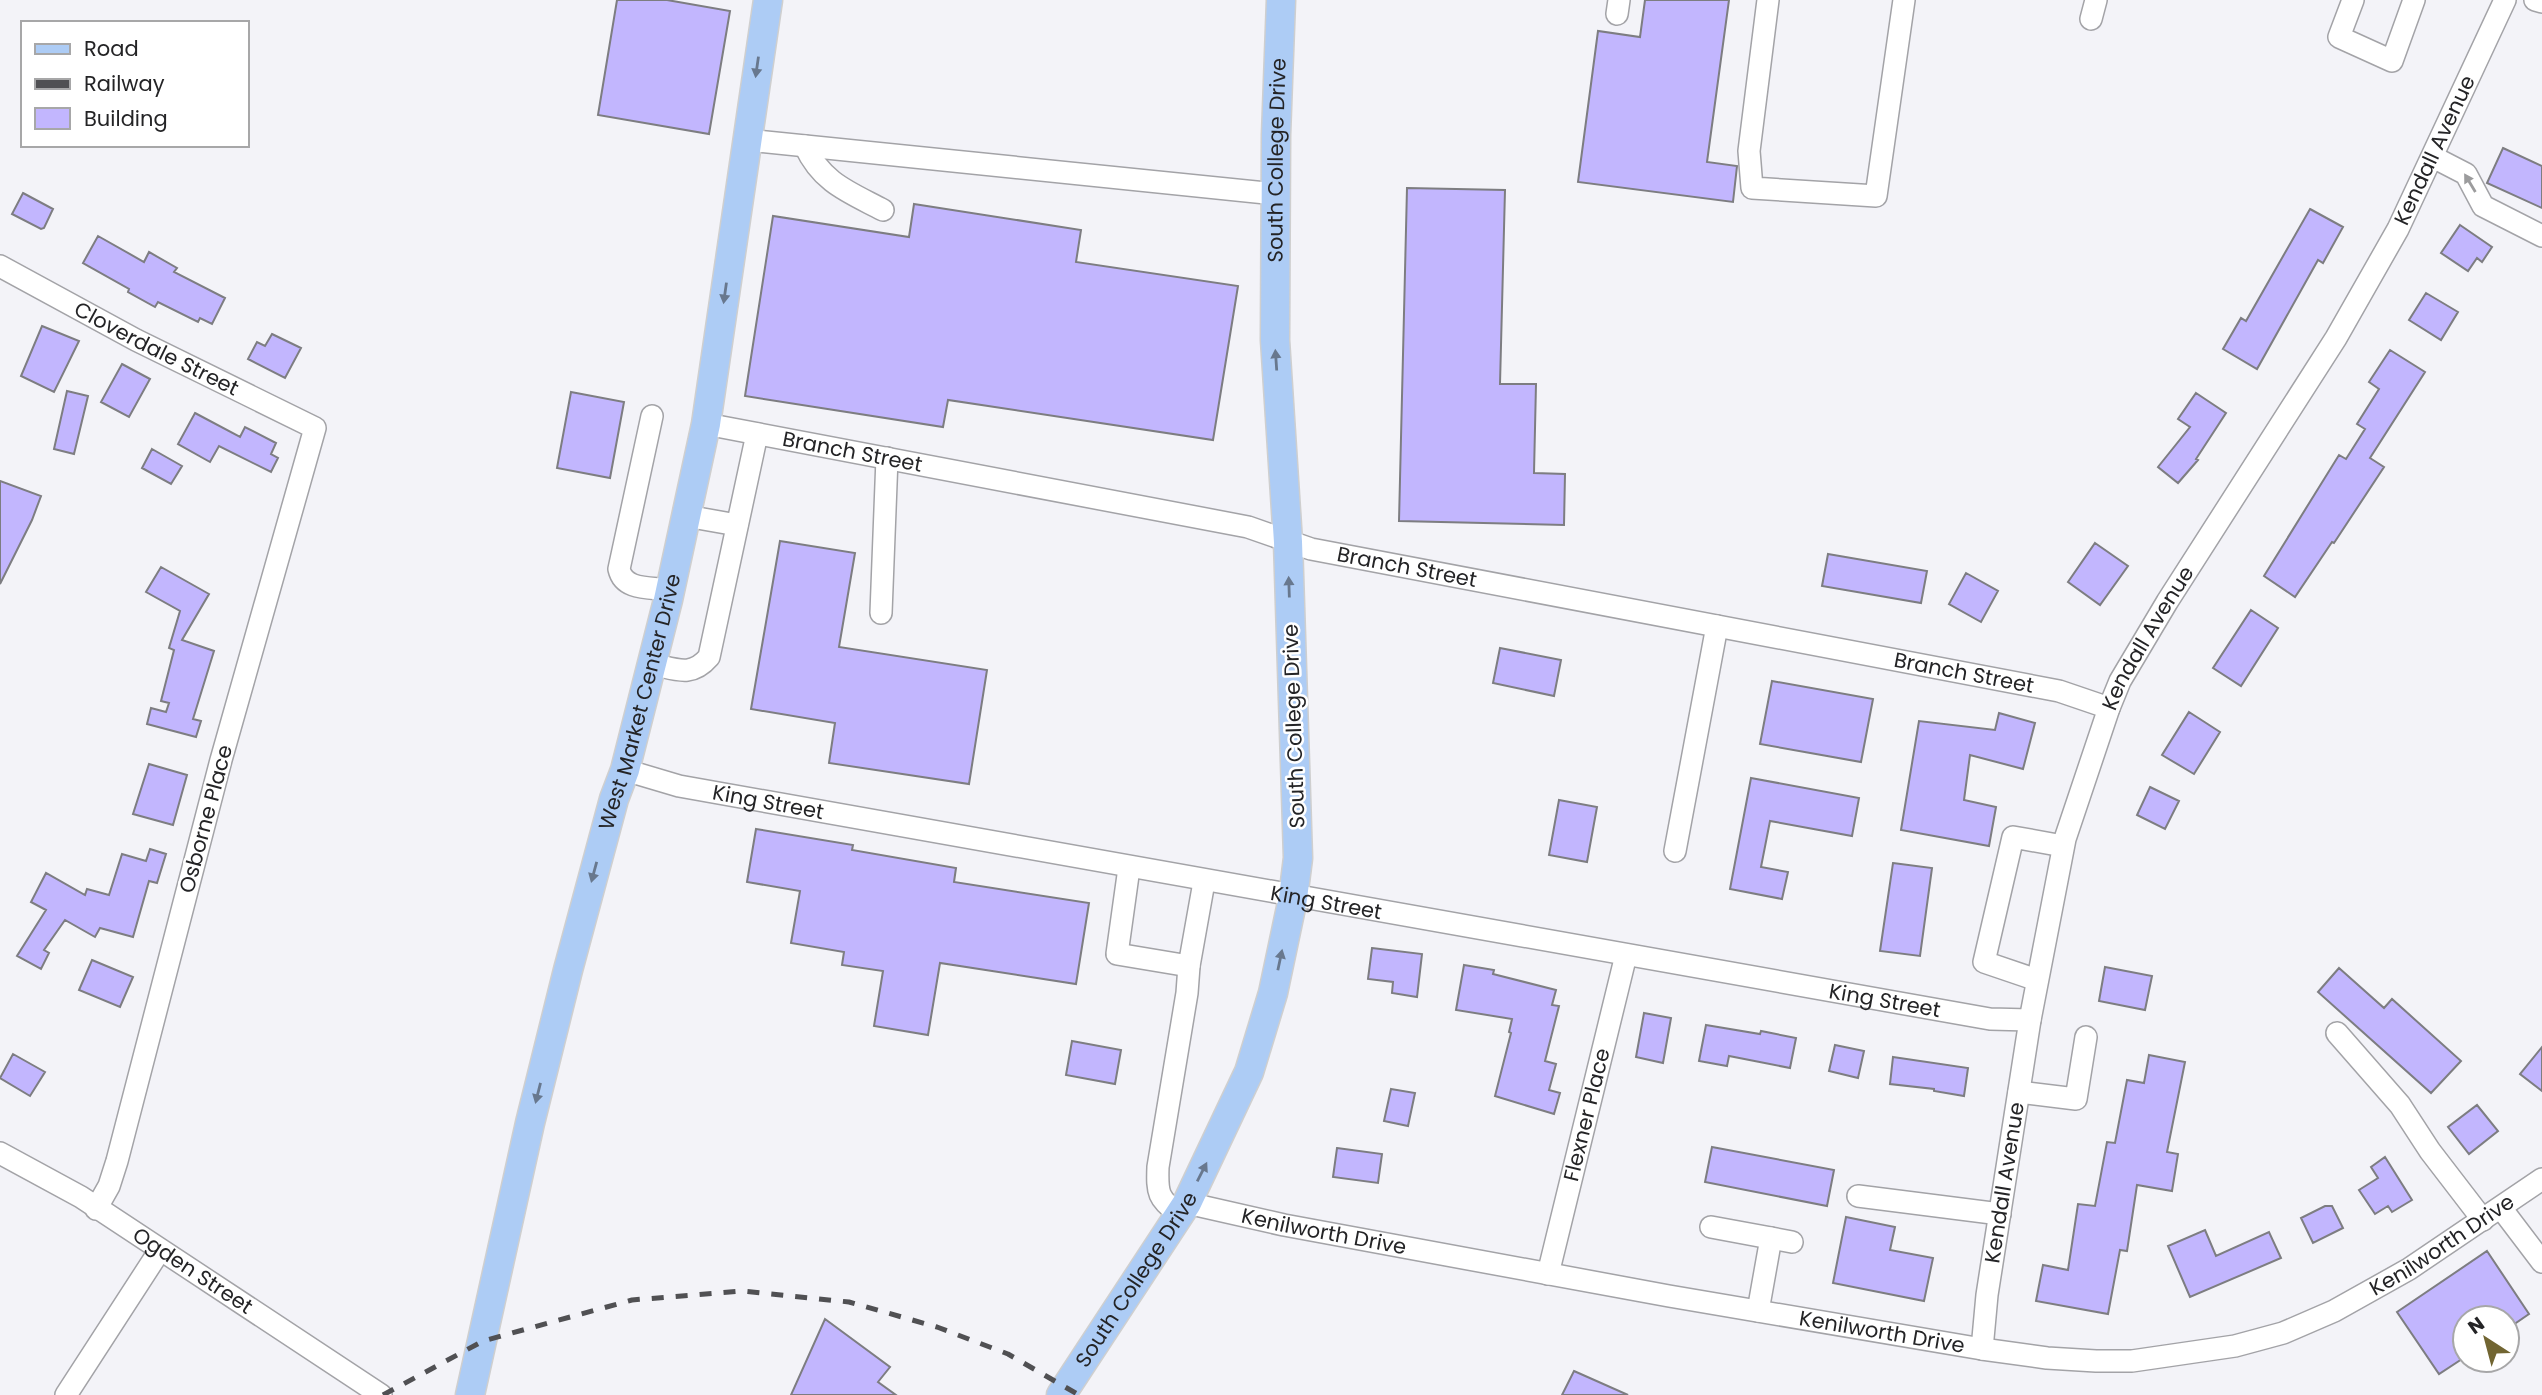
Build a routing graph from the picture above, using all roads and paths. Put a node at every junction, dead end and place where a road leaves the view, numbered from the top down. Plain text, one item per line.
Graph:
1 (768, 0) edge
2 (1282, 0) edge
3 (1768, 0) edge
4 (1905, 0) edge
5 (2353, 0) edge
6 (2414, 0) edge
7 (2505, 0) edge
8 (2535, 0) edge
9 (2542, 2) edge
10 (747, 140) junction
11 (805, 146) junction
12 (2433, 157) junction
13 (1276, 194) junction
14 (883, 211) dead end
15 (2542, 236) edge
16 (2, 274) edge
17 (652, 416) dead end
18 (706, 424) junction
19 (315, 428) joint
20 (757, 434) junction
21 (887, 458) junction
22 (686, 516) junction
23 (737, 525) junction
24 (1288, 542) junction
25 (670, 590) junction
26 (881, 613) dead end
27 (1717, 626) junction
28 (652, 664) junction
29 (2109, 708) junction
30 (625, 770) junction
31 (2063, 846) junction
32 (1675, 850) dead end
33 (1129, 868) junction
34 (1204, 882) junction
35 (1293, 898) junction
36 (1626, 955) junction
37 (1189, 966) junction
38 (2037, 980) junction
39 (2029, 1020) junction
40 (2337, 1033) dead end
41 (2086, 1037) dead end
42 (2019, 1092) junction
43 (0, 1153) edge
44 (2542, 1179) edge
45 (1858, 1196) dead end
46 (96, 1209) junction
47 (1183, 1209) junction
48 (2000, 1214) junction
49 (2492, 1214) junction
50 (1711, 1227) dead end
51 (1771, 1238) junction
52 (1792, 1242) dead end
53 (159, 1250) junction
54 (2542, 1262) edge
55 (1548, 1274) junction
56 (1758, 1311) junction
57 (1982, 1349) junction
58 (66, 1395) edge
59 (381, 1395) edge
60 (470, 1395) edge
61 (1060, 1395) edge

1 -> 10 main road, West Market Center Drive
2 - 13 main road, South College Drive
3 - 4 street
5 - 6 street
7 - 12 street, Kendall Avenue
8 - 9 street
10 - 11 street
10 -> 18 main road, West Market Center Drive
11 - 13 street
11 - 14 street
15 -> 12 street
12 - 29 street, Kendall Avenue
24 -> 13 main road, South College Drive
16 - 19 street, Cloverdale Street
17 - 25 street
18 - 20 street, Branch Street
18 - 22 main road, West Market Center Drive
19 - 46 street, Osborne Place
20 - 21 street, Branch Street
20 - 23 street
21 - 24 street, Branch Street
21 - 26 street
22 - 23 street
22 - 25 main road, West Market Center Drive
23 - 28 street
24 - 27 street, Branch Street
35 -> 24 main road, South College Drive
25 - 28 main road, West Market Center Drive
27 - 29 street, Branch Street
27 - 32 street
28 - 30 main road, West Market Center Drive
29 - 31 street, Kendall Avenue
30 - 33 street, King Street
30 -> 60 main road, West Market Center Drive
31 - 38 street, Kendall Avenue
31 - 38 street
33 - 34 street, King Street
33 - 37 street
34 - 35 street, King Street
34 - 37 street
35 - 36 street, King Street
47 -> 35 main road, South College Drive
36 - 39 street, King Street
36 - 55 street, Flexner Place
37 - 47 street
38 - 39 street, Kendall Avenue
39 - 42 street, Kendall Avenue
40 - 49 street
41 - 42 street
42 - 48 street, Kendall Avenue
43 - 46 street, Ogden Street
44 - 49 street, Kenilworth Drive
45 - 48 street
46 - 53 street, Ogden Street
47 - 55 street, Kenilworth Drive
47 - 61 main road, South College Drive
48 - 57 street, Kendall Avenue
49 - 54 street
49 - 57 street, Kenilworth Drive
50 - 51 street
51 - 52 street
51 - 56 street
53 - 58 street
53 - 59 street, Ogden Street
55 - 56 street, Kenilworth Drive
56 - 57 street, Kenilworth Drive

